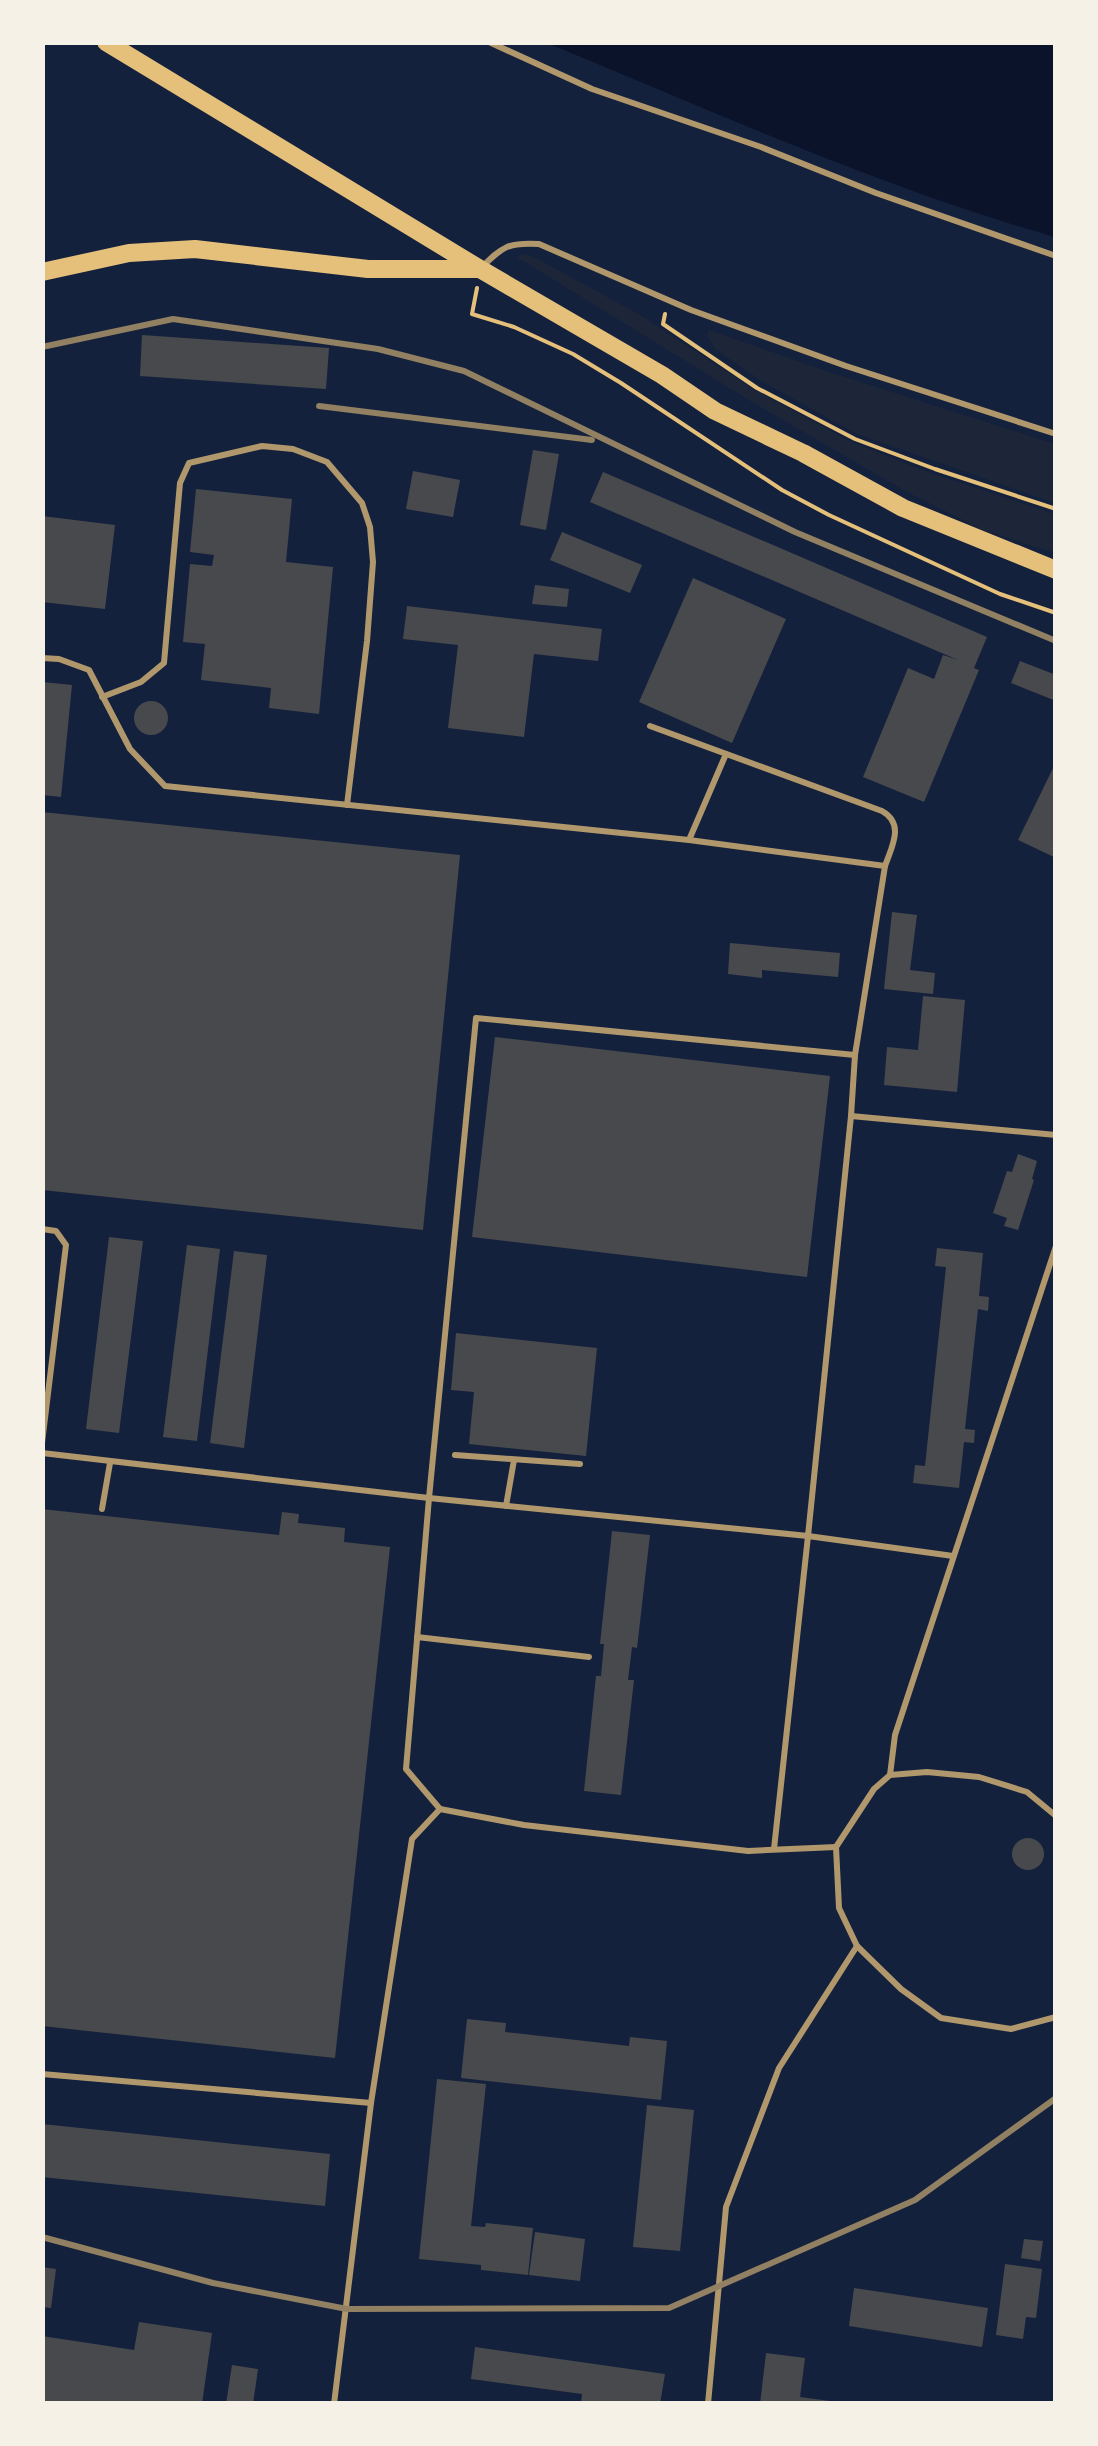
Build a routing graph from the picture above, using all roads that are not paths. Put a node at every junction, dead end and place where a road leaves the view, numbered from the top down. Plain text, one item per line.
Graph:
1 (106, 42) edge
2 (489, 42) edge
3 (1056, 256) edge
4 (480, 269) junction
5 (42, 272) edge
6 (1056, 434) edge
7 (1056, 570) edge
8 (42, 658) edge
9 (102, 697) junction
10 (650, 726) dead end
11 (726, 754) junction
12 (347, 805) junction
13 (689, 840) junction
14 (884, 866) junction
15 (854, 1055) junction
16 (851, 1116) junction
17 (1056, 1136) edge
18 (42, 1229) edge
19 (1056, 1246) edge
20 (42, 1443) edge
21 (42, 1453) edge
22 (454, 1455) dead end
23 (514, 1460) junction
24 (110, 1463) junction
25 (580, 1464) dead end
26 (430, 1498) junction
27 (506, 1506) junction
28 (102, 1509) dead end
29 (808, 1536) junction
30 (954, 1556) junction
31 (418, 1637) junction
32 (589, 1657) dead end
33 (890, 1775) junction
34 (440, 1809) junction
35 (1056, 1816) edge
36 (836, 1847) junction
37 (774, 1849) junction
38 (857, 1946) junction
39 (1056, 2017) edge
40 (42, 2074) edge
41 (371, 2103) junction
42 (334, 2404) edge
43 (708, 2404) edge

1 - 4 main road
2 - 3 lane
4 - 5 main road
4 - 6 lane
4 - 7 main road
8 - 9 lane
9 - 12 lane
9 - 12 lane
10 - 11 lane
11 - 13 lane
11 - 14 lane
12 - 13 lane
13 - 14 lane
14 - 15 lane
15 - 16 lane
15 - 26 lane
16 - 17 lane
16 - 29 lane
18 - 20 lane
19 - 30 lane
21 - 24 lane
22 - 23 lane
23 - 25 lane
23 - 27 lane
24 - 26 lane
24 - 28 lane
26 - 27 lane
26 - 31 lane
27 - 29 lane
29 - 30 lane
29 - 37 lane
30 - 33 lane
31 - 32 lane
31 - 34 lane
33 - 35 lane
33 - 36 lane
34 - 37 lane
34 - 41 lane
36 - 37 lane
36 - 38 lane
38 - 39 lane
38 - 43 lane
40 - 41 lane
41 - 42 lane

